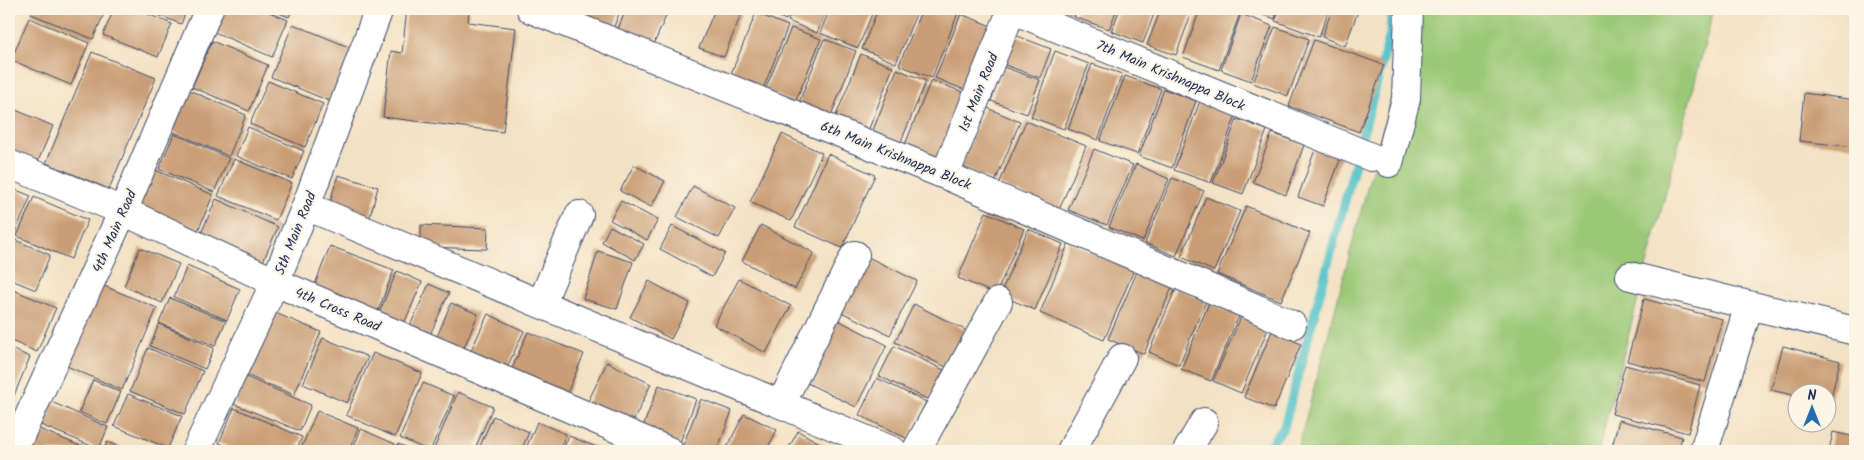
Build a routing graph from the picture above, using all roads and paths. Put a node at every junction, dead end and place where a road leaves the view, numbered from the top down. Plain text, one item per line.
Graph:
1 (208, 9) edge
2 (379, 9) edge
3 (531, 9) edge
4 (1012, 9) edge
5 (1409, 9) edge
6 (9, 164) edge
7 (945, 175) junction
8 (306, 206) junction
9 (123, 211) junction
10 (579, 215) dead end
11 (855, 254) dead end
12 (1630, 276) dead end
13 (275, 282) junction
14 (998, 302) dead end
15 (541, 304) junction
16 (1749, 305) junction
17 (1292, 325) dead end
18 (1855, 331) edge
19 (1122, 358) dead end
20 (781, 404) junction
21 (1204, 422) dead end
22 (13, 451) edge
23 (196, 451) edge
24 (666, 451) edge
25 (893, 451) edge
26 (916, 451) edge
27 (1071, 451) edge
28 (1187, 451) edge
29 (1704, 451) edge

1 - 9 street, 4th Main Road
2 - 8 street, 5th Main Road
3 - 7 street, 6th Main Krishnappa Block
4 - 5 street, 7th Main Krishnappa Block
4 - 7 street, 1st Main Road
6 - 9 street, 4th Cross Road
7 - 17 street, 6th Main Krishnappa Block
8 - 13 street, 5th Main Road
8 - 15 street
9 - 13 street, 4th Cross Road
9 - 22 street, 4th Main Road
10 - 15 street
11 - 20 street
12 - 16 street
13 - 23 street, 5th Main Road
13 - 24 street, 4th Cross Road
14 - 26 street
15 - 20 street
16 - 18 street
16 - 29 street
19 - 27 street
20 - 25 street
21 - 28 street

